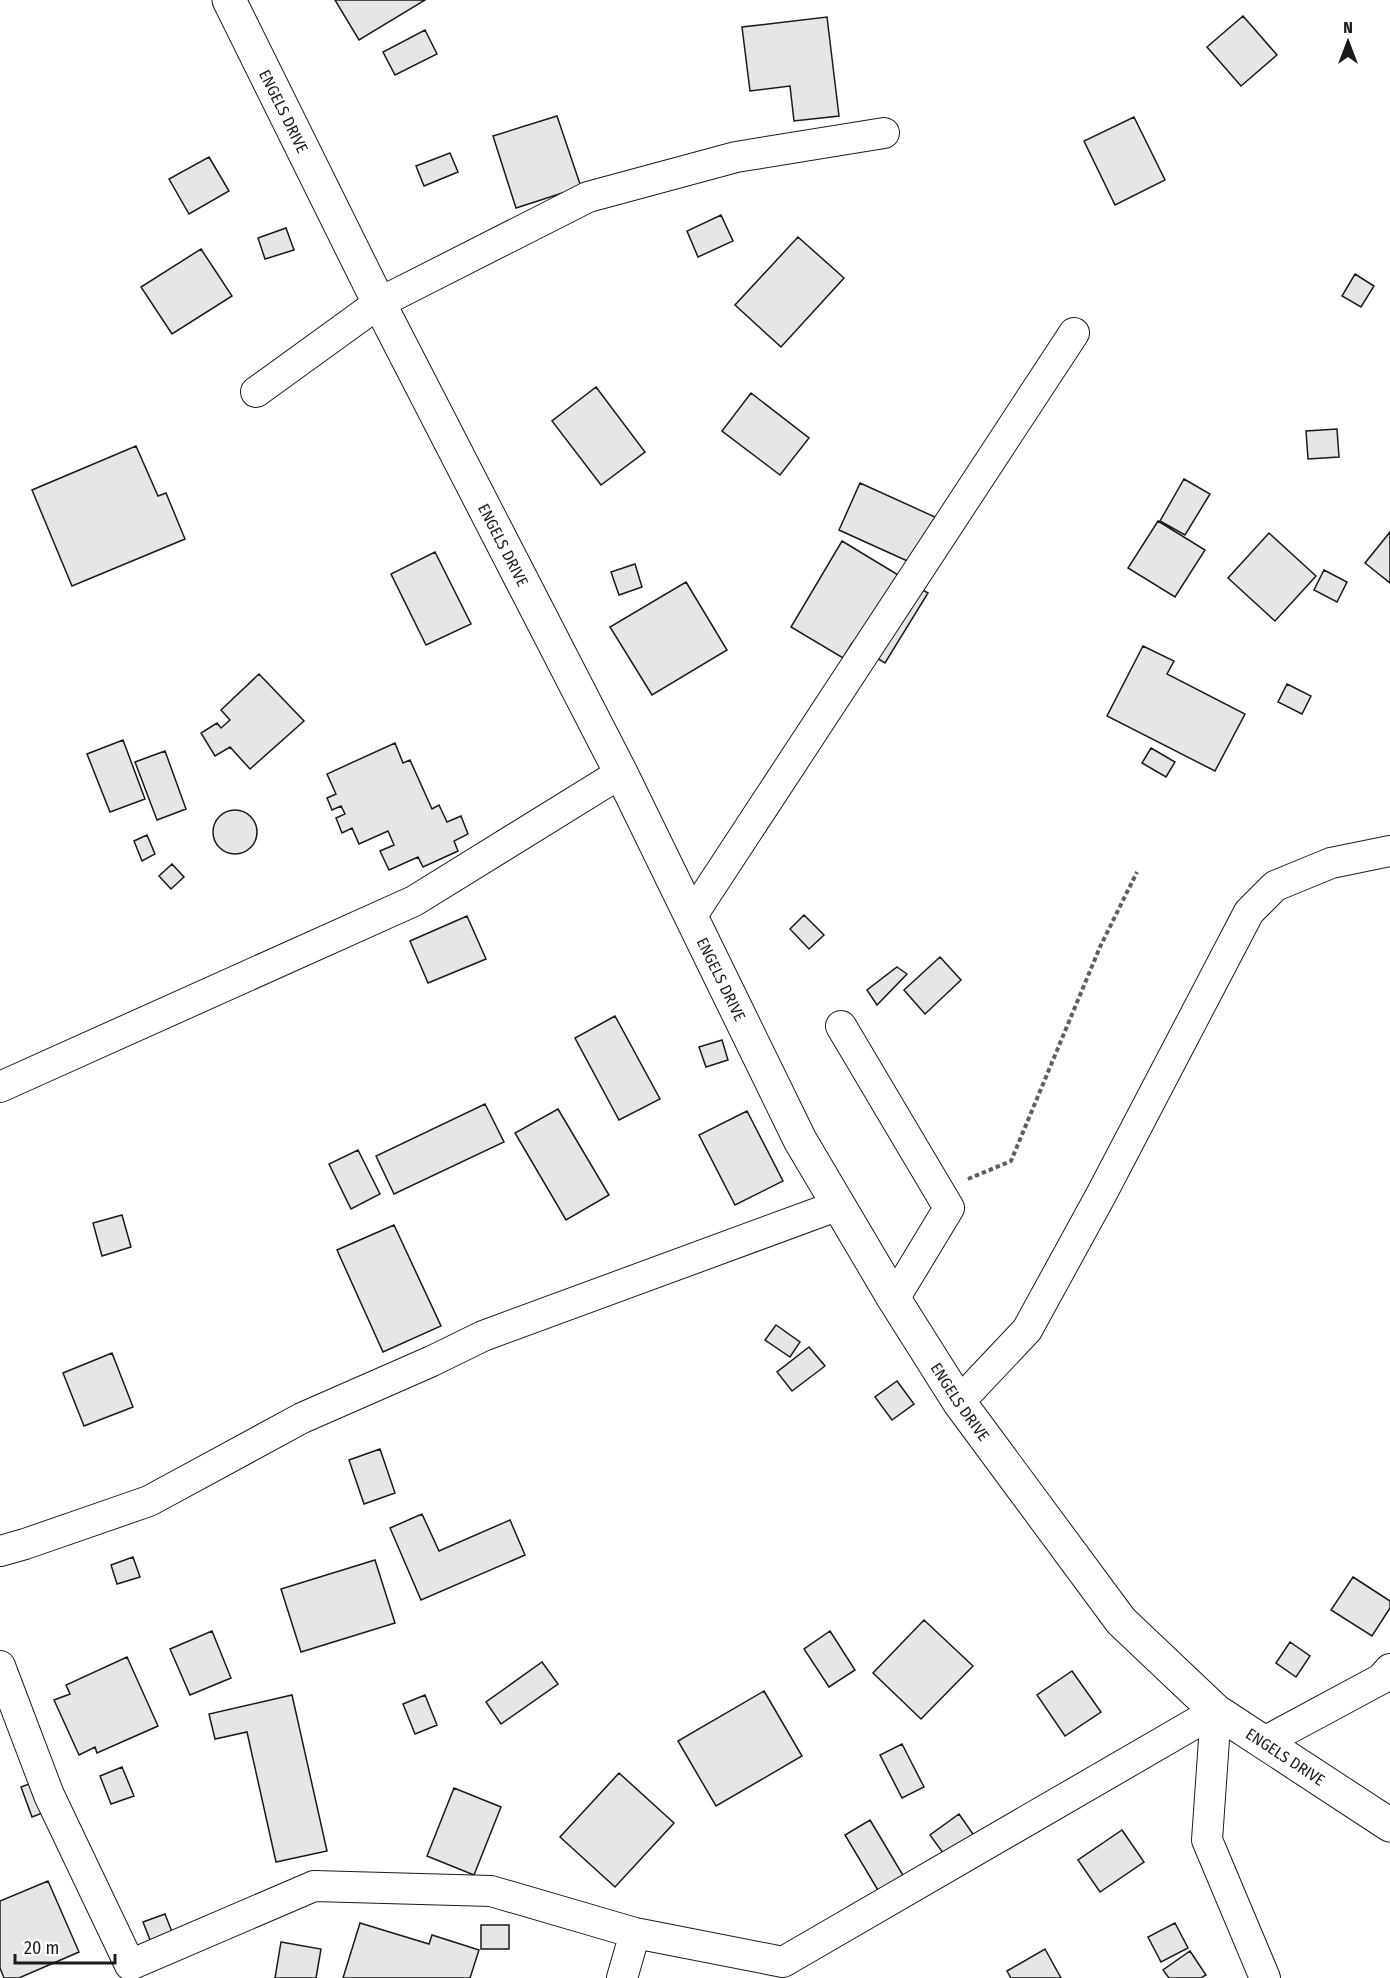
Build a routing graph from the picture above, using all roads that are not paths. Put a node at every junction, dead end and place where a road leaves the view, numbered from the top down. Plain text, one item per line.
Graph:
1 (229, 0) edge
2 (884, 133) dead end
3 (379, 303) junction
4 (1074, 333) dead end
5 (256, 392) dead end
6 (621, 773) junction
7 (1390, 851) edge
8 (691, 917) junction
9 (841, 1026) dead end
10 (0, 1087) edge
11 (839, 1205) junction
12 (894, 1299) junction
13 (959, 1402) junction
14 (0, 1551) edge
15 (0, 1666) edge
16 (1390, 1669) edge
17 (1216, 1711) junction
18 (1264, 1742) junction
19 (1390, 1825) edge
20 (635, 1933) junction
21 (131, 1972) edge
22 (622, 1978) edge
23 (1265, 1978) edge

1 - 3 street, ENGELS DRIVE
2 - 3 street
3 - 5 street
3 - 6 street, ENGELS DRIVE
4 - 8 street
6 - 8 street, ENGELS DRIVE
6 - 10 street
7 - 13 street
8 - 11 street, ENGELS DRIVE
9 - 12 street
11 - 12 street, ENGELS DRIVE
11 - 14 street
12 - 13 street, ENGELS DRIVE
13 - 17 street, ENGELS DRIVE
15 - 21 street
16 - 18 street
17 - 18 street, ENGELS DRIVE
17 - 20 street
17 - 23 street
18 - 19 street, ENGELS DRIVE
20 - 21 street
20 - 22 street

